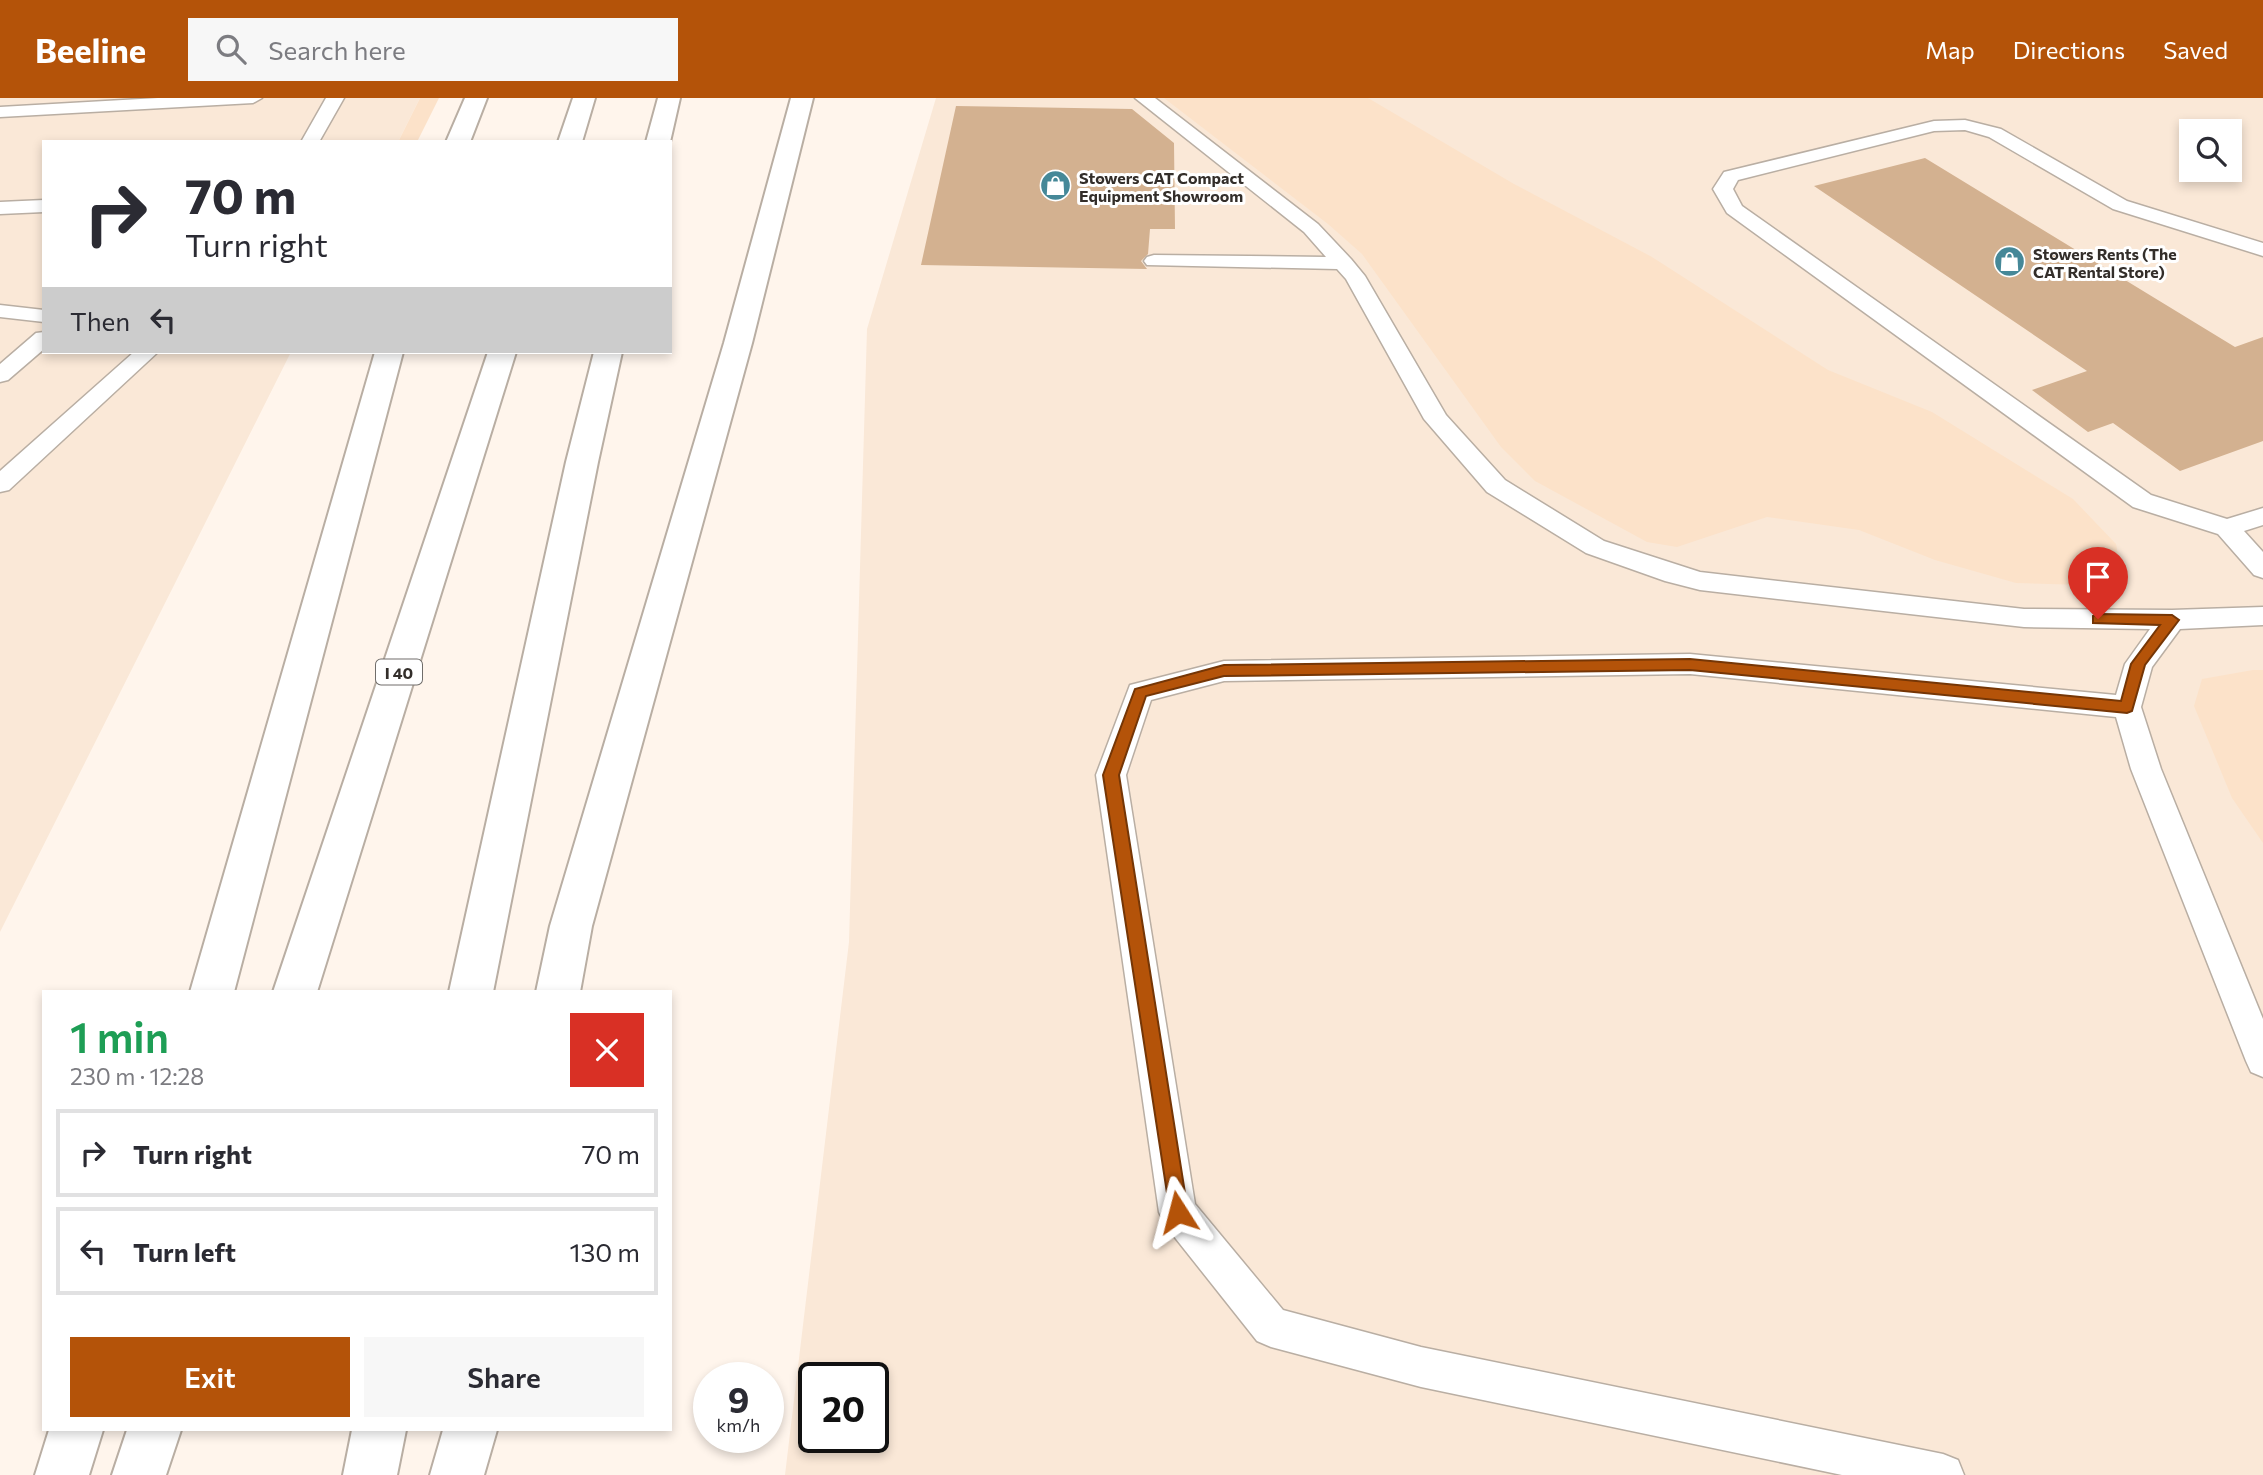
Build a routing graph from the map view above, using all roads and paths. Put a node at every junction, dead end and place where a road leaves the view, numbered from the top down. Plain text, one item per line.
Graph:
1 (253, 98) edge
2 (335, 98) edge
3 (476, 98) edge
4 (584, 98) edge
5 (668, 98) edge
6 (802, 98) edge
7 (1144, 98) edge
8 (0, 111) edge
9 (311, 140) edge
10 (459, 140) edge
11 (571, 140) edge
12 (658, 140) edge
13 (42, 206) edge
14 (0, 208) edge
15 (2263, 250) edge
16 (1154, 261) dead end
17 (1343, 263) junction
18 (0, 311) edge
19 (42, 316) edge
20 (42, 340) edge
21 (145, 354) edge
22 (388, 354) edge
23 (501, 354) edge
24 (608, 354) edge
25 (0, 374) edge
26 (0, 484) edge
27 (2263, 516) edge
28 (2227, 528) junction
29 (2263, 569) edge
30 (2263, 616) edge
31 (2172, 620) junction
32 (2127, 707) junction
33 (213, 990) edge
34 (296, 990) edge
35 (471, 990) edge
36 (558, 990) edge
37 (2263, 1061) edge
38 (76, 1431) edge
39 (154, 1431) edge
40 (379, 1431) edge
41 (470, 1431) edge
42 (62, 1475) edge
43 (139, 1475) edge
44 (370, 1475) edge
45 (457, 1475) edge
46 (1943, 1475) edge

1 - 8 lane
2 - 9 lane
3 - 10 highway
4 - 11 highway
5 - 12 highway
6 - 36 highway
7 - 17 lane
13 - 14 lane
15 - 28 lane
16 - 17 lane
17 - 31 lane
18 - 19 lane
20 - 25 lane
21 - 26 lane
22 - 33 highway
23 - 34 highway, I 40
24 - 35 highway
27 - 28 lane
28 - 29 lane
30 - 31 lane
31 - 32 lane
32 - 37 lane
32 - 46 lane
38 - 42 highway
39 - 43 highway
40 - 44 highway
41 - 45 highway

